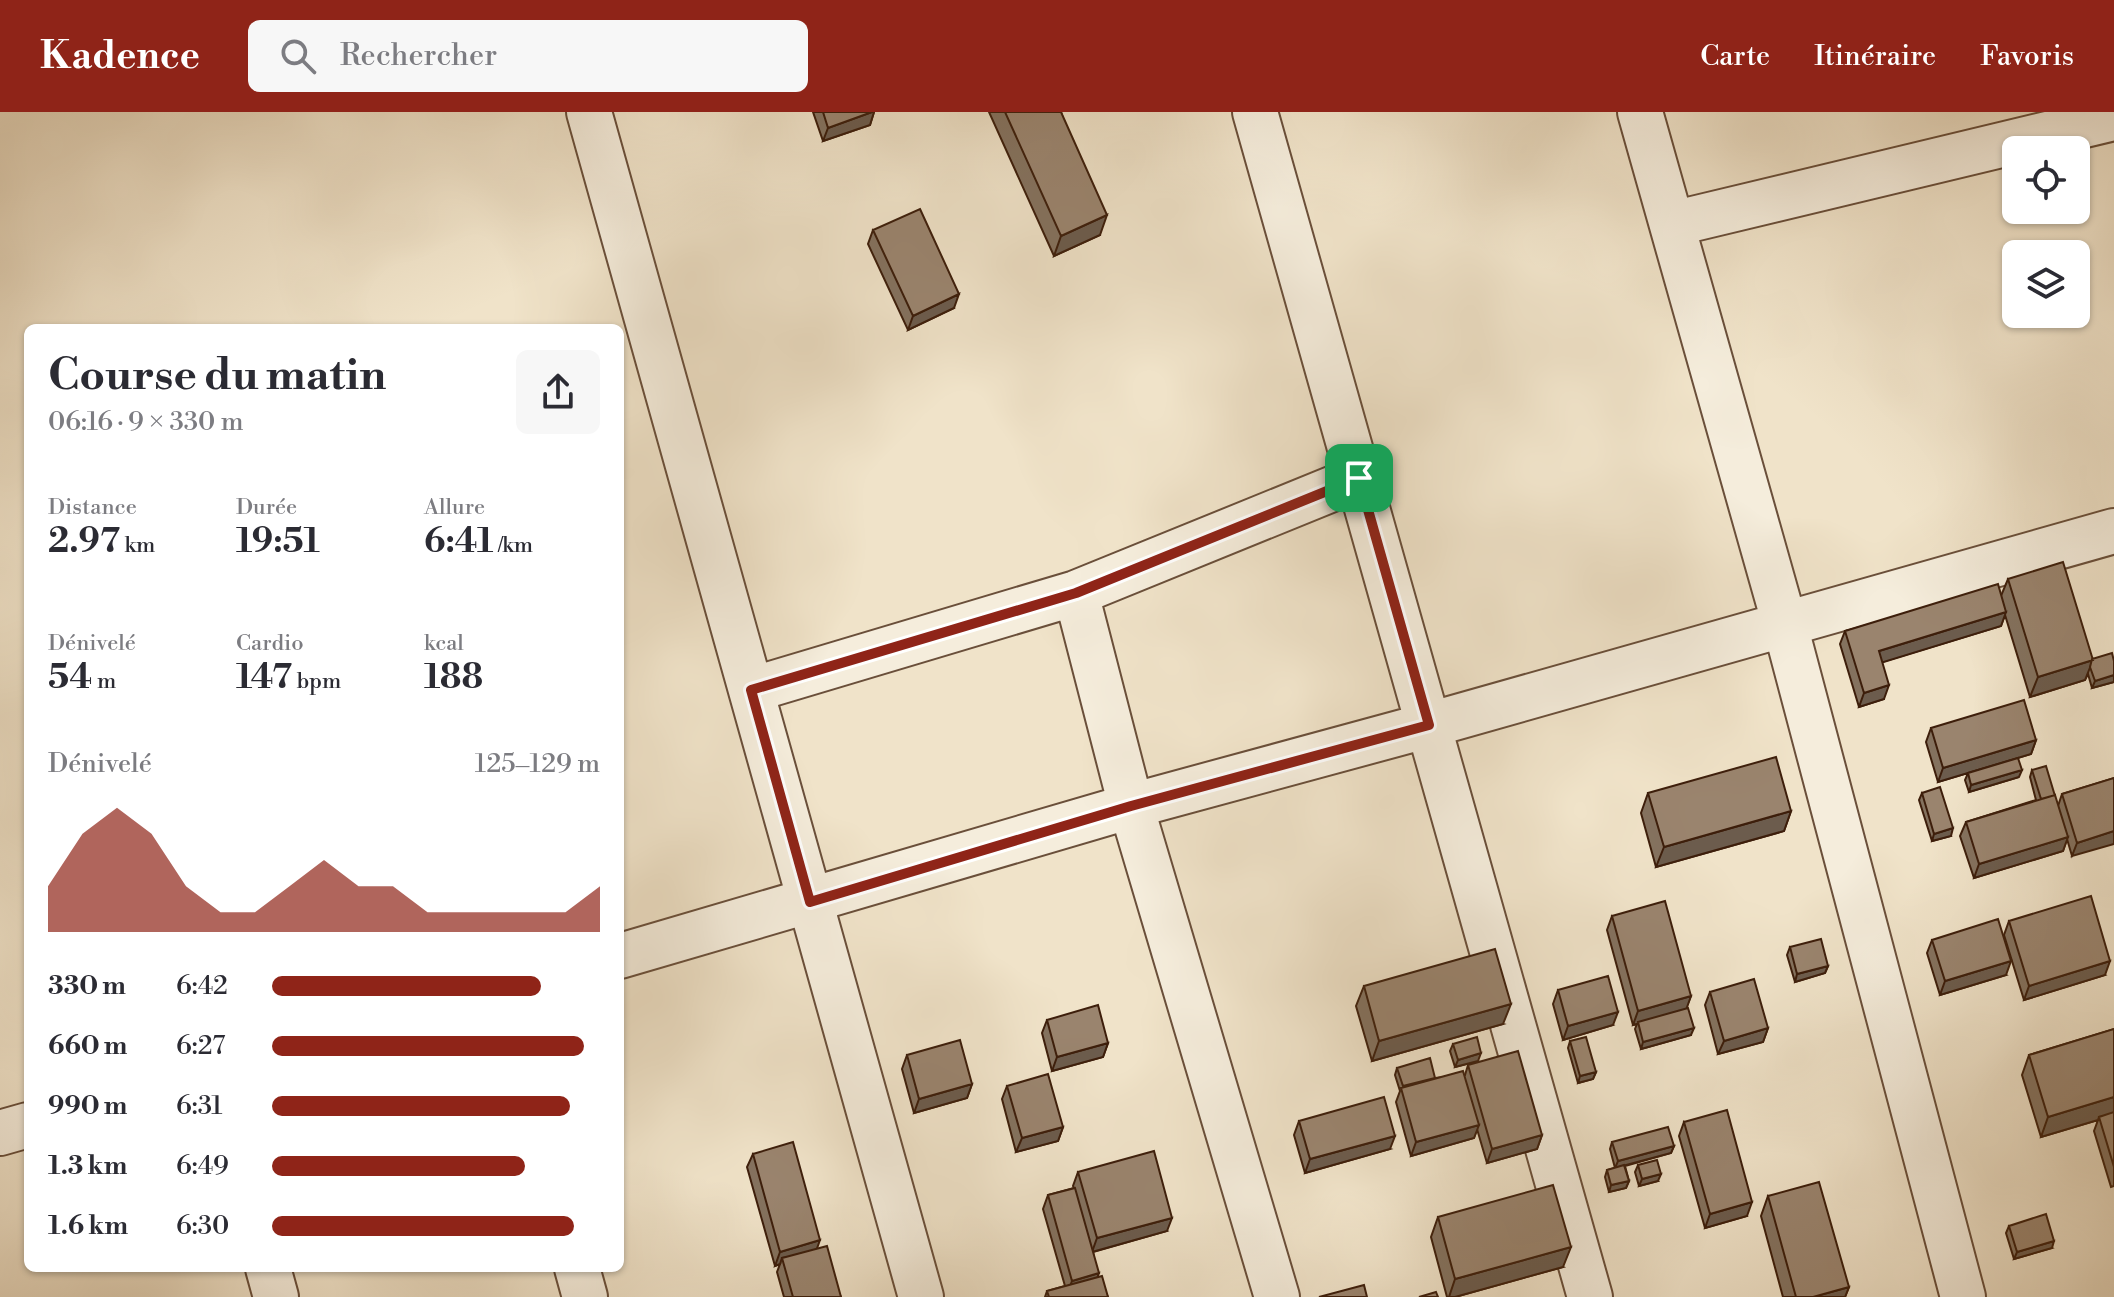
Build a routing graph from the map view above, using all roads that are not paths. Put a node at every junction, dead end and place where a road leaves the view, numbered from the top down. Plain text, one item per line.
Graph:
1 (589, 112) edge
2 (1255, 112) edge
3 (1640, 112) edge
4 (2114, 118) edge
5 (1672, 224) junction
6 (1359, 478) junction
7 (2114, 531) edge
8 (1076, 593) junction
9 (1785, 625) junction
10 (751, 690) junction
11 (1429, 725) junction
12 (1131, 806) junction
13 (810, 902) junction
14 (624, 955) edge
15 (24, 1126) edge
16 (0, 1133) edge
17 (269, 1272) edge
18 (578, 1272) edge
19 (276, 1297) edge
20 (585, 1297) edge
21 (921, 1297) edge
22 (1277, 1297) edge
23 (1590, 1297) edge
24 (1963, 1297) edge

1 - 10 street
2 - 6 street
3 - 5 street
4 - 5 street
5 - 9 street
6 - 8 street
6 - 11 street
7 - 9 street
8 - 10 street
8 - 12 street
9 - 11 street
9 - 24 street
10 - 13 street
11 - 12 street
11 - 23 street
12 - 13 street
12 - 22 street
13 - 14 street
13 - 21 street
15 - 16 street
17 - 19 street
18 - 20 street

